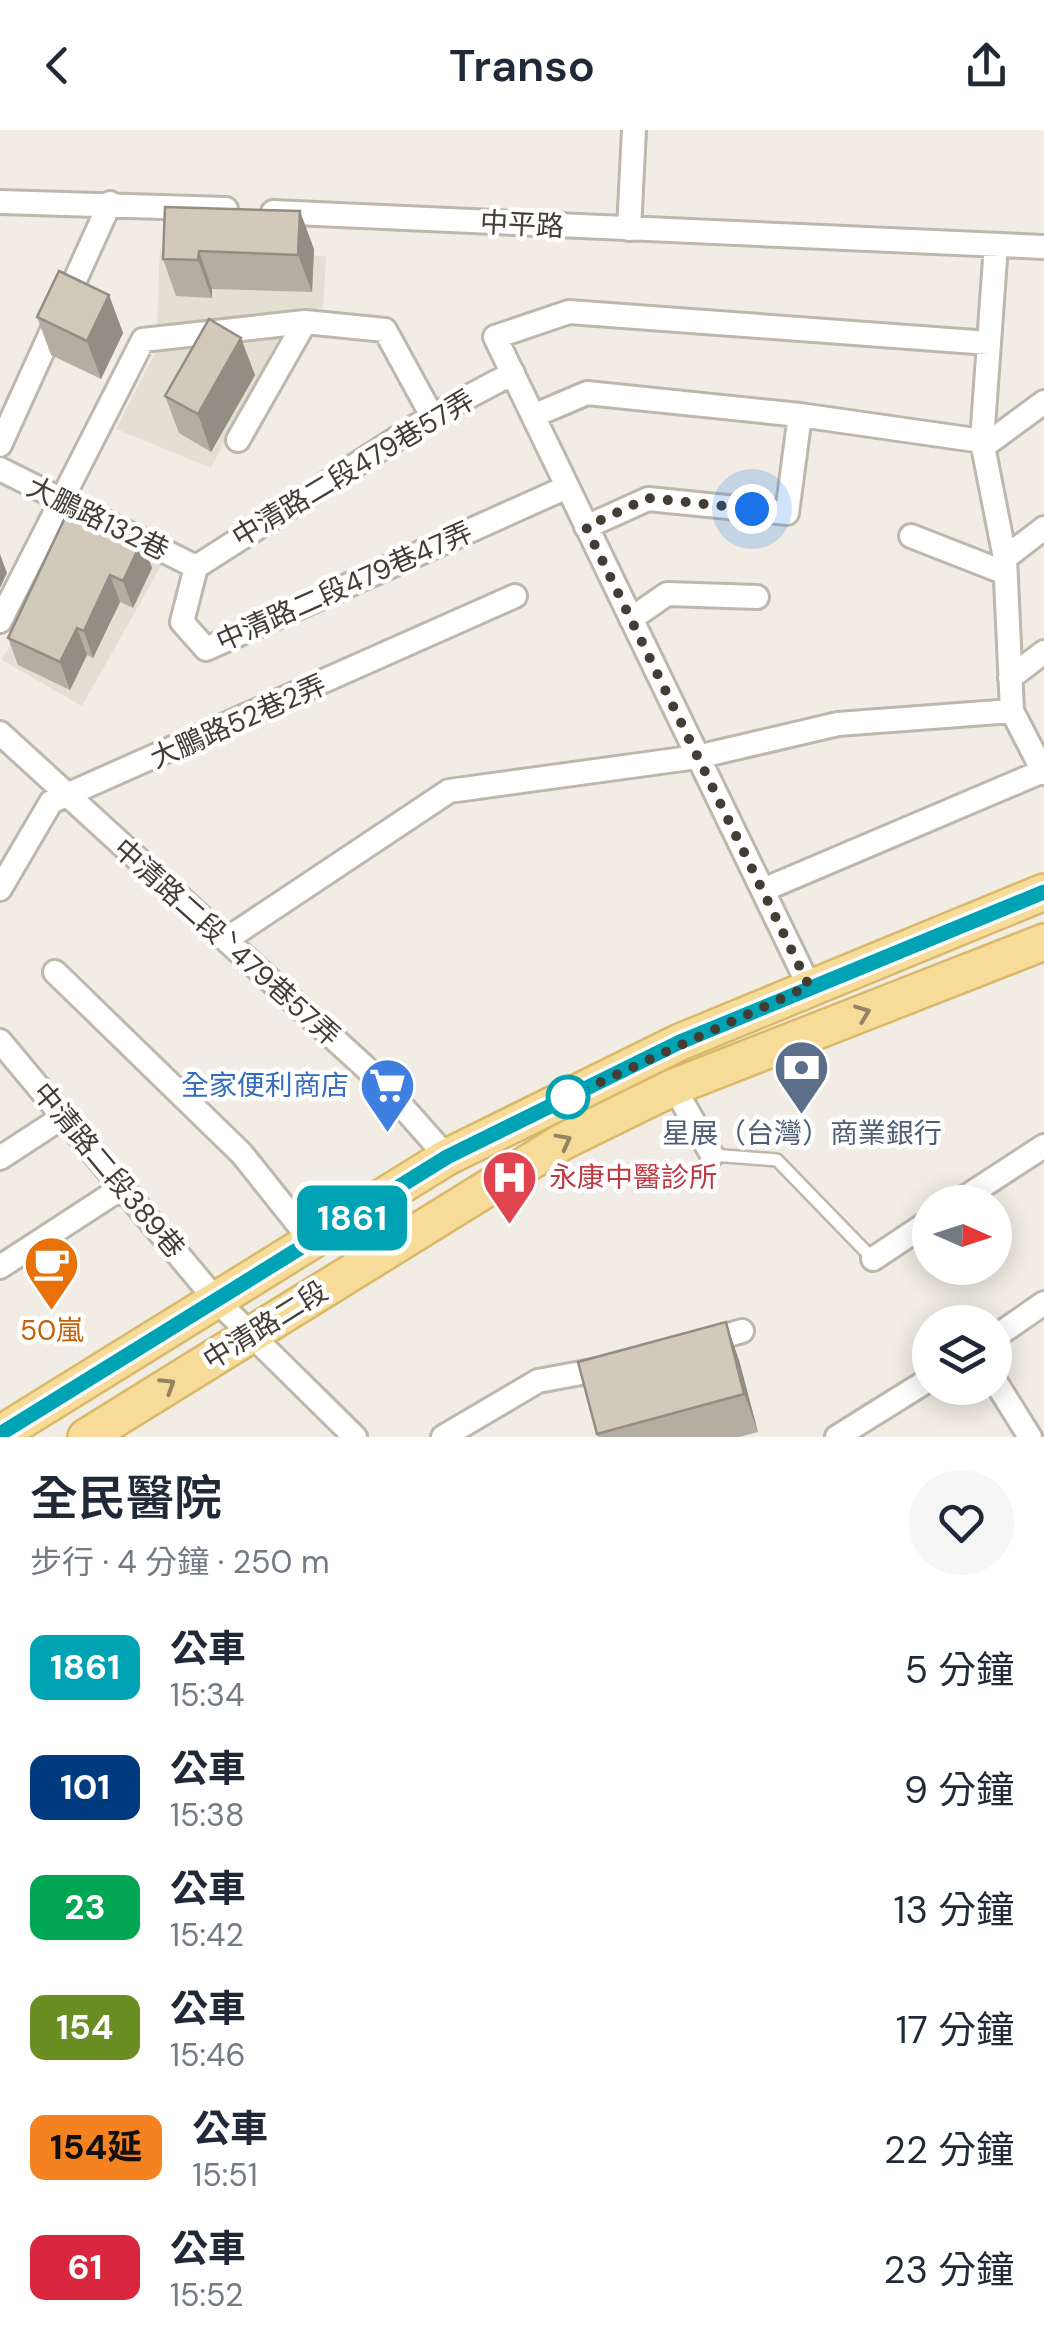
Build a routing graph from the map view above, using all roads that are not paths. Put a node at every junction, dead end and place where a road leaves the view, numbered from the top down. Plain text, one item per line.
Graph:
1 (634, 130) edge
2 (0, 202) edge
3 (110, 204) junction
4 (628, 229) junction
5 (996, 245) junction
6 (1044, 247) edge
7 (305, 322) junction
8 (989, 343) junction
9 (512, 374) junction
10 (1044, 402) edge
11 (800, 415) junction
12 (432, 416) junction
13 (533, 416) junction
14 (238, 440) dead end
15 (983, 444) junction
16 (0, 445) edge
17 (0, 469) edge
18 (567, 487) junction
19 (62, 500) junction
20 (586, 527) junction
21 (1044, 528) edge
22 (911, 536) dead end
23 (1004, 565) junction
24 (196, 566) junction
25 (515, 596) dead end
26 (757, 598) dead end
27 (631, 619) junction
28 (0, 621) edge
29 (1044, 652) edge
30 (1010, 678) junction
31 (1012, 710) junction
32 (1034, 729) edge
33 (0, 734) edge
34 (697, 757) junction
35 (1044, 772) edge
36 (66, 799) junction
37 (3, 878) edge
38 (763, 890) junction
39 (1044, 892) edge
40 (226, 940) junction
41 (1044, 942) edge
42 (54, 972) dead end
43 (809, 986) junction
44 (0, 1040) edge
45 (8, 1065) edge
46 (674, 1087) junction
47 (66, 1115) junction
48 (1044, 1146) edge
49 (712, 1155) joint
50 (447, 1157) junction
51 (0, 1158) edge
52 (984, 1185) edge
53 (124, 1186) junction
54 (912, 1233) edge
55 (313, 1243) junction
56 (872, 1259) joint
57 (0, 1266) edge
58 (216, 1300) junction
59 (1044, 1303) edge
60 (1012, 1325) edge
61 (742, 1331) dead end
62 (250, 1333) junction
63 (674, 1350) edge
64 (624, 1365) edge
65 (912, 1390) edge
66 (1010, 1405) edge
67 (0, 1434) edge
68 (86, 1437) edge
69 (355, 1437) edge
70 (442, 1437) edge
71 (836, 1437) edge
72 (1030, 1437) edge

1 - 4 street
2 - 3 street, 中平路
3 - 4 street, 中平路
3 - 16 street
4 - 5 street, 中平路
5 - 6 street, 中平路
5 - 8 street
7 - 12 street
7 - 14 street
7 - 19 street
8 - 9 street
8 - 15 street
9 - 12 street, 中清路二段479巷57弄
9 - 13 street
10 - 15 street
11 - 13 street
11 - 15 street
11 - 20 street
12 - 24 street, 中清路二段479巷57弄
13 - 18 street
15 - 23 street
17 - 19 street, 大鵬路132巷
18 - 20 street
18 - 24 street, 中清路二段479巷47弄
19 - 24 street, 大鵬路132巷
19 - 28 street
20 - 27 street
21 - 23 street
22 - 23 street
23 - 30 street
25 - 36 street, 大鵬路52巷2弄
26 - 27 street
27 - 34 street
29 - 30 street
30 - 31 street
31 - 32 street
31 - 34 street
32 - 35 street
33 - 36 street, 中清路二段ˋ479巷57弄
34 - 38 street
34 - 40 street
35 - 38 street
36 - 37 street, 大鵬路52巷2弄
36 - 40 street, 中清路二段ˋ479巷57弄
38 - 43 street
39 - 43 main road, 中清路二段
40 - 50 street, 中清路二段ˋ479巷57弄
46 -> 41 main road, 中清路二段
42 - 55 street
43 - 50 main road, 中清路二段
44 - 45 street, 中清路二段389巷
45 - 47 street, 中清路二段389巷
46 - 49 street
62 -> 46 main road, 中清路二段
47 - 51 street
47 - 53 street, 中清路二段389巷
48 - 52 street
49 - 56 lane
50 - 55 main road, 中清路二段
53 - 57 street
53 - 58 street, 中清路二段389巷
54 - 56 street
55 - 58 main road, 中清路二段
58 - 62 street, 中清路二段389巷
58 - 67 main road, 中清路二段
59 - 60 street
61 - 63 street
68 -> 62 main road, 中清路二段
62 - 69 street, 中清路二段389巷
64 - 70 street
65 - 71 street
66 - 72 street

